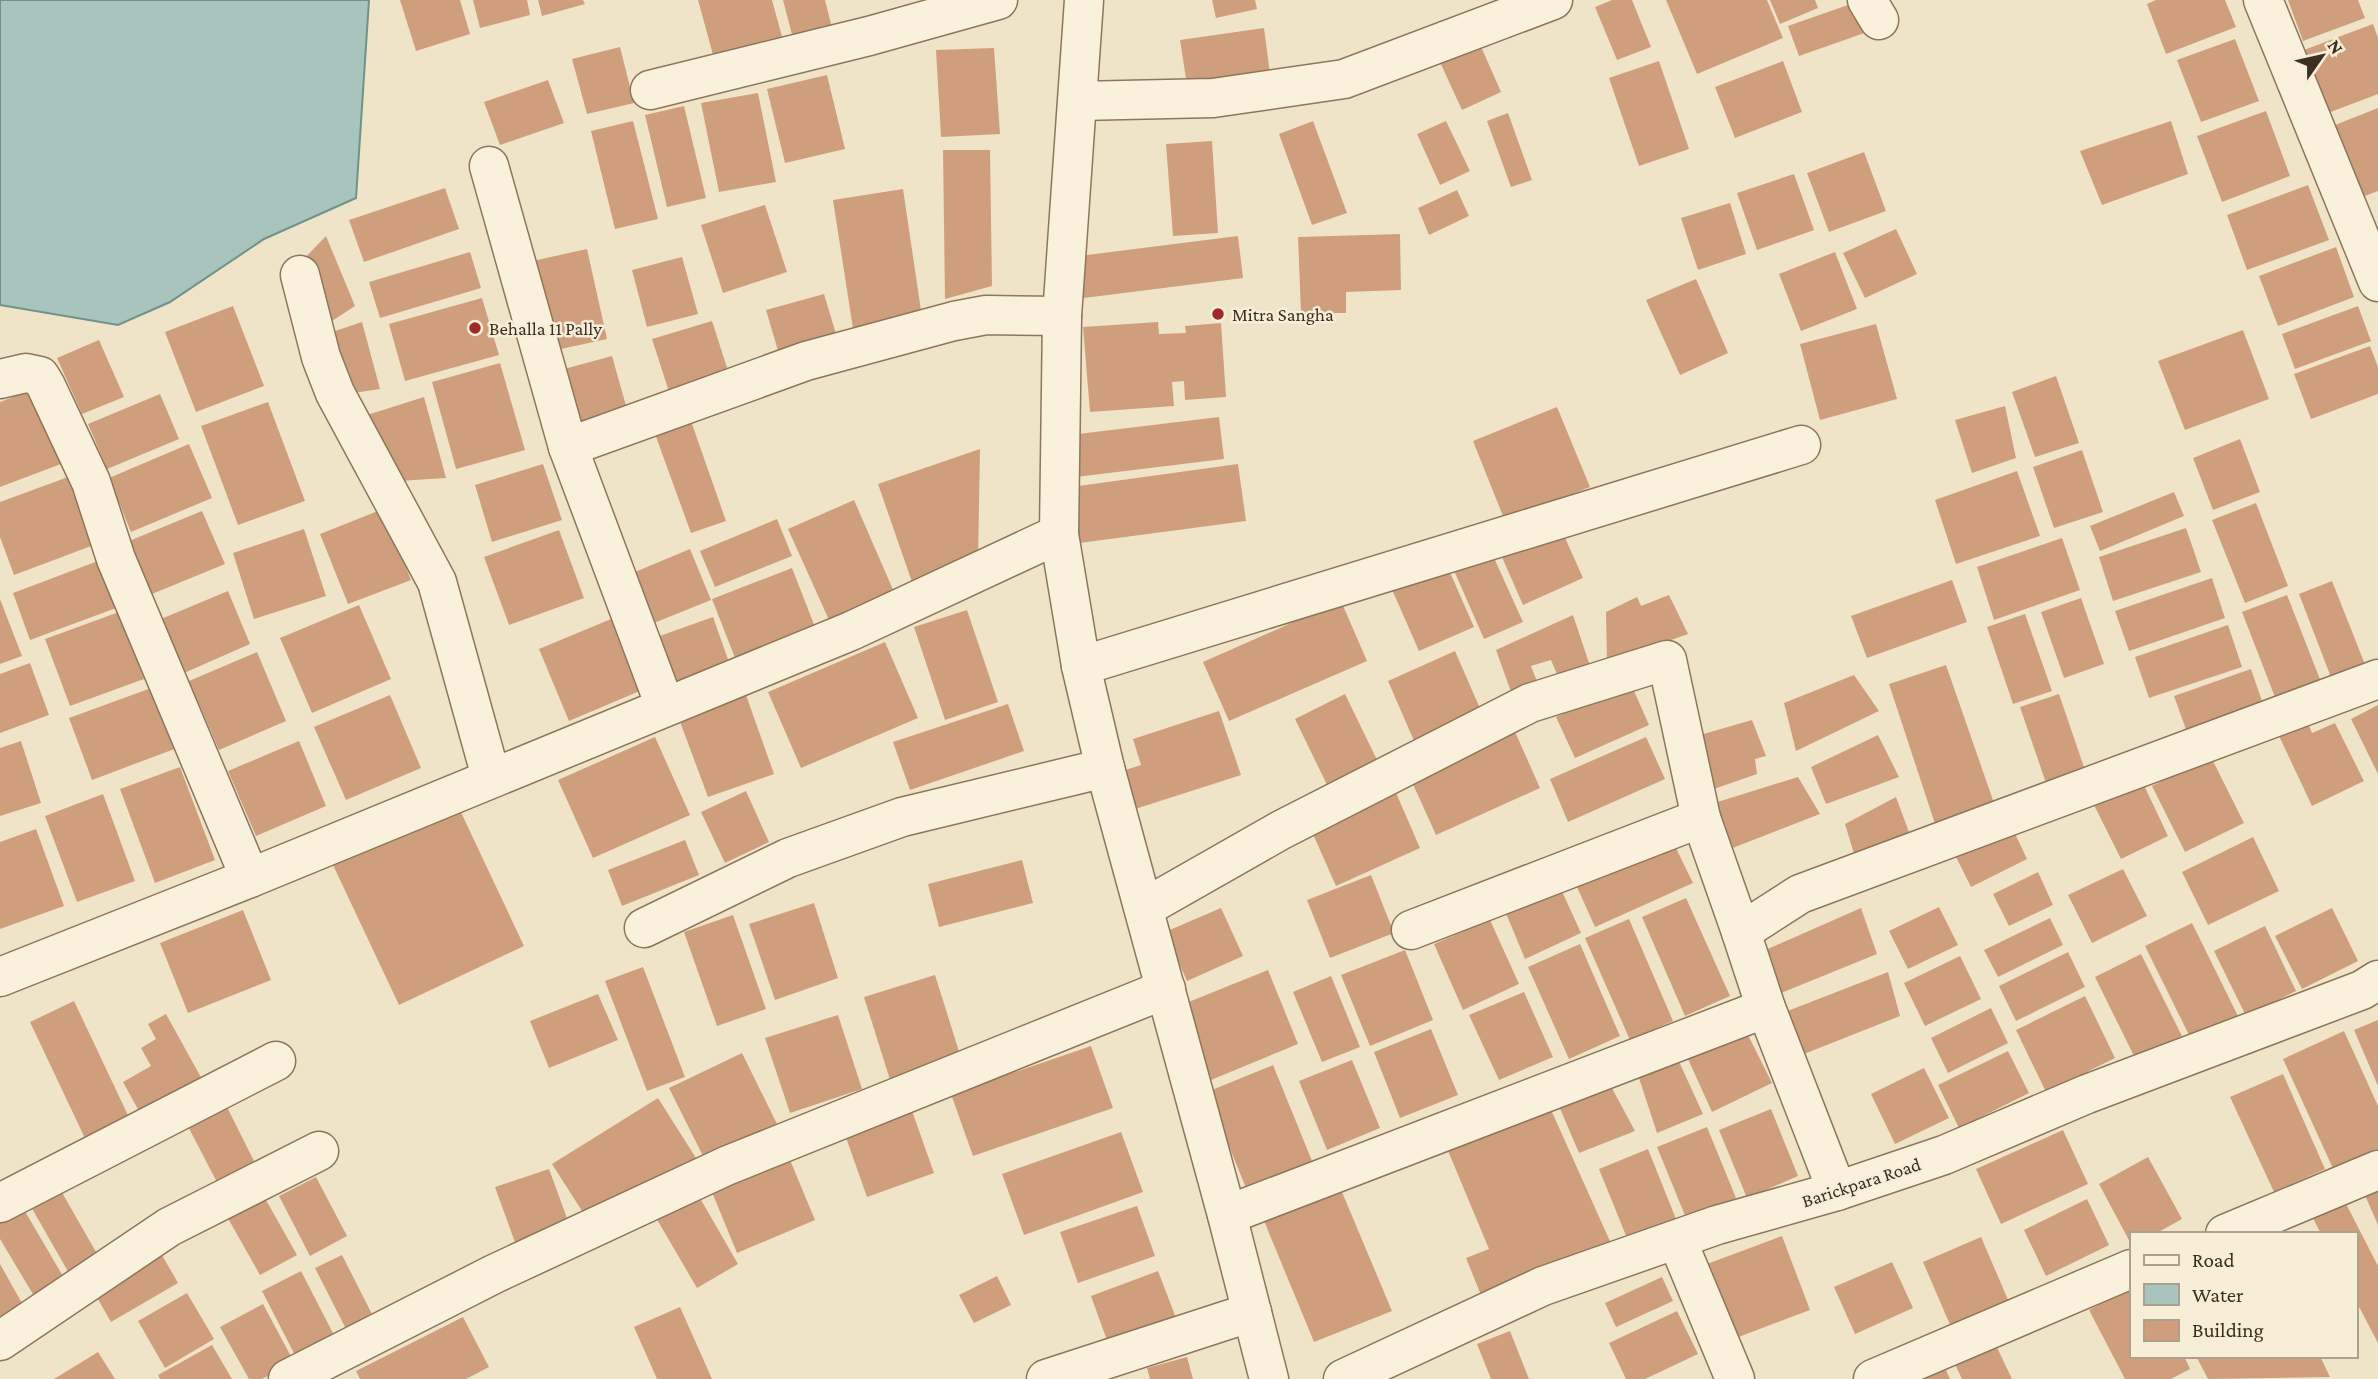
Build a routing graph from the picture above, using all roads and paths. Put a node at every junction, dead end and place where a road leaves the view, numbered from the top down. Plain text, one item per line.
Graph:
1 (998, 0) edge
2 (1084, 0) edge
3 (1553, 0) edge
4 (2263, 0) edge
5 (650, 90) dead end
6 (1078, 101) junction
7 (489, 166) dead end
8 (300, 275) dead end
9 (2378, 282) edge
10 (1062, 316) junction
11 (0, 379) edge
12 (1801, 445) dead end
13 (568, 447) junction
14 (1059, 534) junction
15 (1081, 666) junction
16 (2378, 679) edge
17 (665, 706) junction
18 (1105, 768) junction
19 (491, 778) junction
20 (1701, 818) junction
21 (250, 878) junction
22 (1144, 908) junction
23 (644, 928) dead end
24 (1411, 930) dead end
25 (1741, 932) junction
26 (0, 977) edge
27 (2378, 980) edge
28 (1166, 989) junction
29 (1766, 1008) junction
30 (276, 1061) dead end
31 (319, 1151) dead end
32 (2378, 1170) edge
33 (1837, 1191) junction
34 (0, 1203) edge
35 (1227, 1215) junction
36 (2230, 1232) edge
37 (1677, 1240) junction
38 (2130, 1269) edge
39 (1252, 1312) junction
40 (0, 1341) edge
41 (288, 1379) edge
42 (1046, 1379) edge
43 (1269, 1379) edge
44 (1343, 1379) edge
45 (1735, 1379) edge
46 (1873, 1379) edge

1 - 5 street
2 - 6 street
3 - 6 street
4 - 9 street
6 - 10 street
7 - 13 street
8 - 19 street
10 - 13 street
10 - 14 street
11 - 21 street
12 - 15 street
13 - 17 street
14 - 15 street
14 - 17 street
15 - 18 street
16 - 25 street
17 - 19 street
18 - 22 street
18 - 23 street
19 - 21 street
20 - 22 street
20 - 24 street
20 - 25 street
21 - 26 street
22 - 28 street
25 - 29 street
27 - 33 street, Barickpara Road
28 - 35 street
28 - 41 street
29 - 33 street
29 - 35 street
30 - 34 street
31 - 40 street
32 - 36 street
33 - 37 street, Barickpara Road
35 - 39 street
37 - 44 street, Barickpara Road
37 - 45 street
38 - 46 street
39 - 42 street
39 - 43 street

